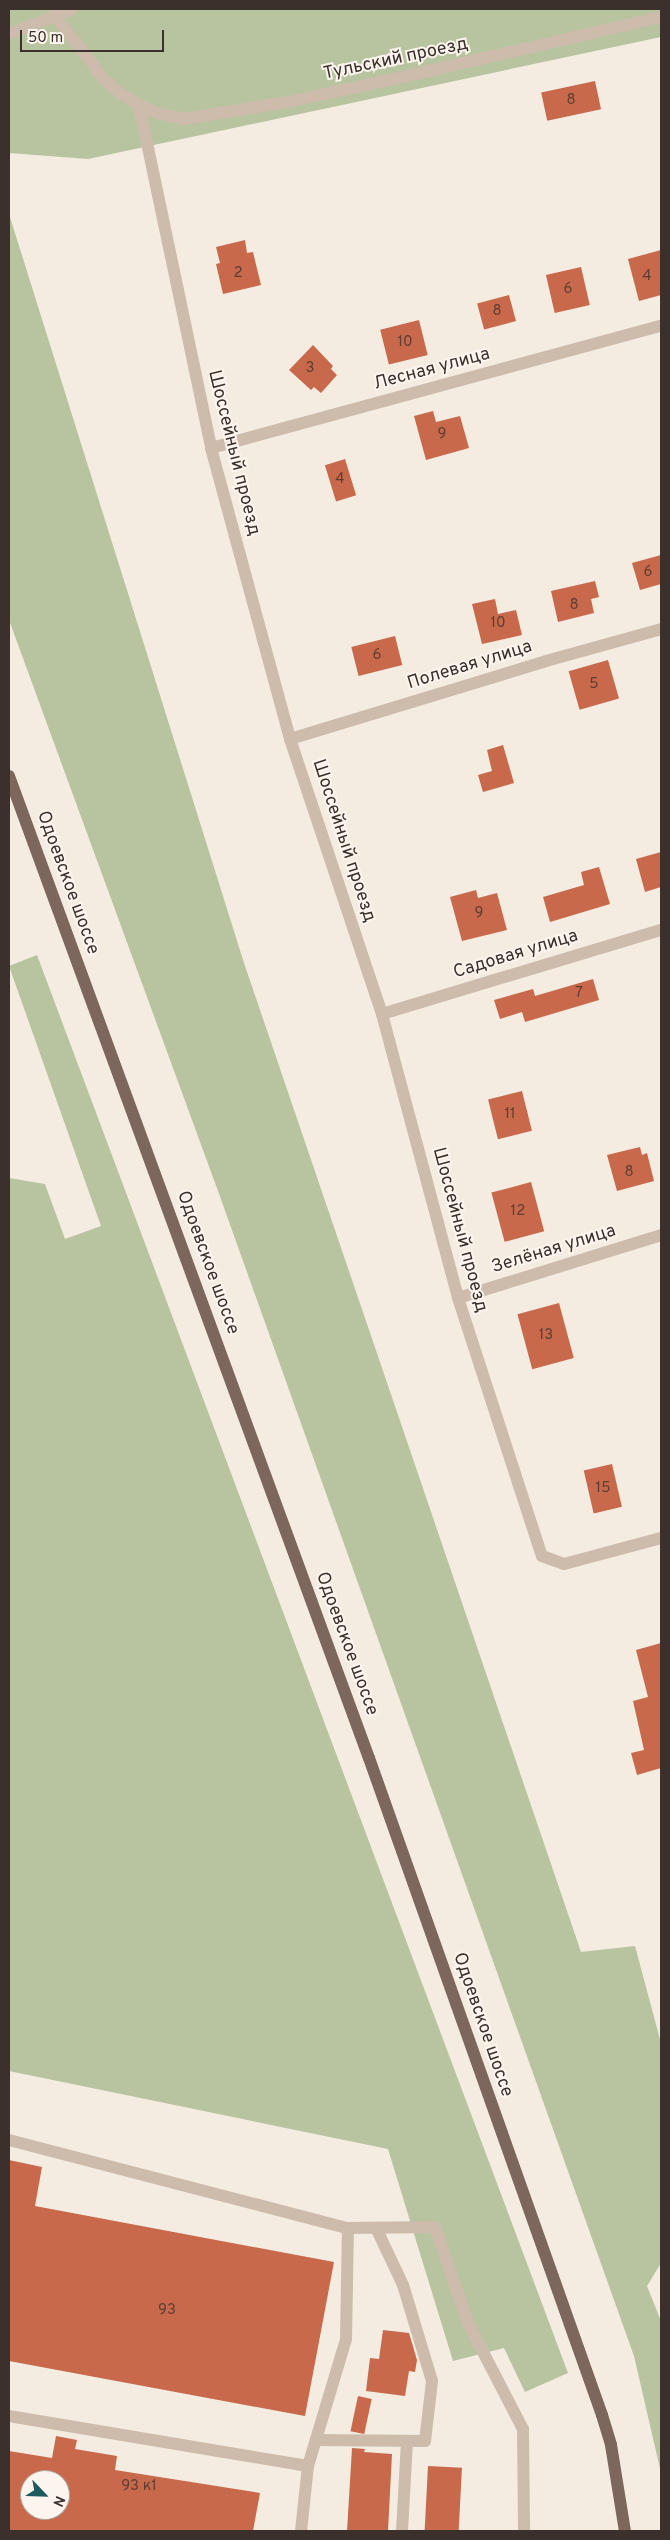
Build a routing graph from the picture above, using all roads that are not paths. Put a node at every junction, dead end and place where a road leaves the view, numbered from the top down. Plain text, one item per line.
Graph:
1 (72, 9) edge
2 (55, 16) junction
3 (661, 17) edge
4 (9, 34) edge
5 (138, 105) junction
6 (661, 326) edge
7 (211, 448) junction
8 (661, 629) edge
9 (290, 739) junction
10 (9, 776) edge
11 (661, 930) edge
12 (382, 1014) junction
13 (661, 1235) edge
14 (458, 1298) junction
15 (661, 1538) edge
16 (9, 2140) edge
17 (348, 2228) junction
18 (376, 2228) junction
19 (9, 2416) edge
20 (316, 2440) junction
21 (407, 2441) junction
22 (308, 2466) junction
23 (301, 2531) edge
24 (402, 2531) edge
25 (524, 2531) edge
26 (625, 2531) edge

1 - 2 street
2 - 4 street
2 - 5 street, Тульский проезд
3 - 5 street, Тульский проезд
5 - 7 street, Шоссейный проезд
6 - 7 street, Лесная улица
7 - 9 street, Шоссейный проезд
8 - 9 street, Полевая улица
9 - 12 street, Шоссейный проезд
10 - 26 main road, Одоевское шоссе
11 - 12 street, Садовая улица
12 - 14 street, Шоссейный проезд
13 - 14 street, Зелёная улица
14 - 15 street, Шоссейный проезд
16 - 17 street
17 - 18 street
17 - 20 street
18 - 21 street
18 - 25 street
19 - 22 street
20 - 21 street
20 - 22 street
21 - 24 street
22 - 23 street

